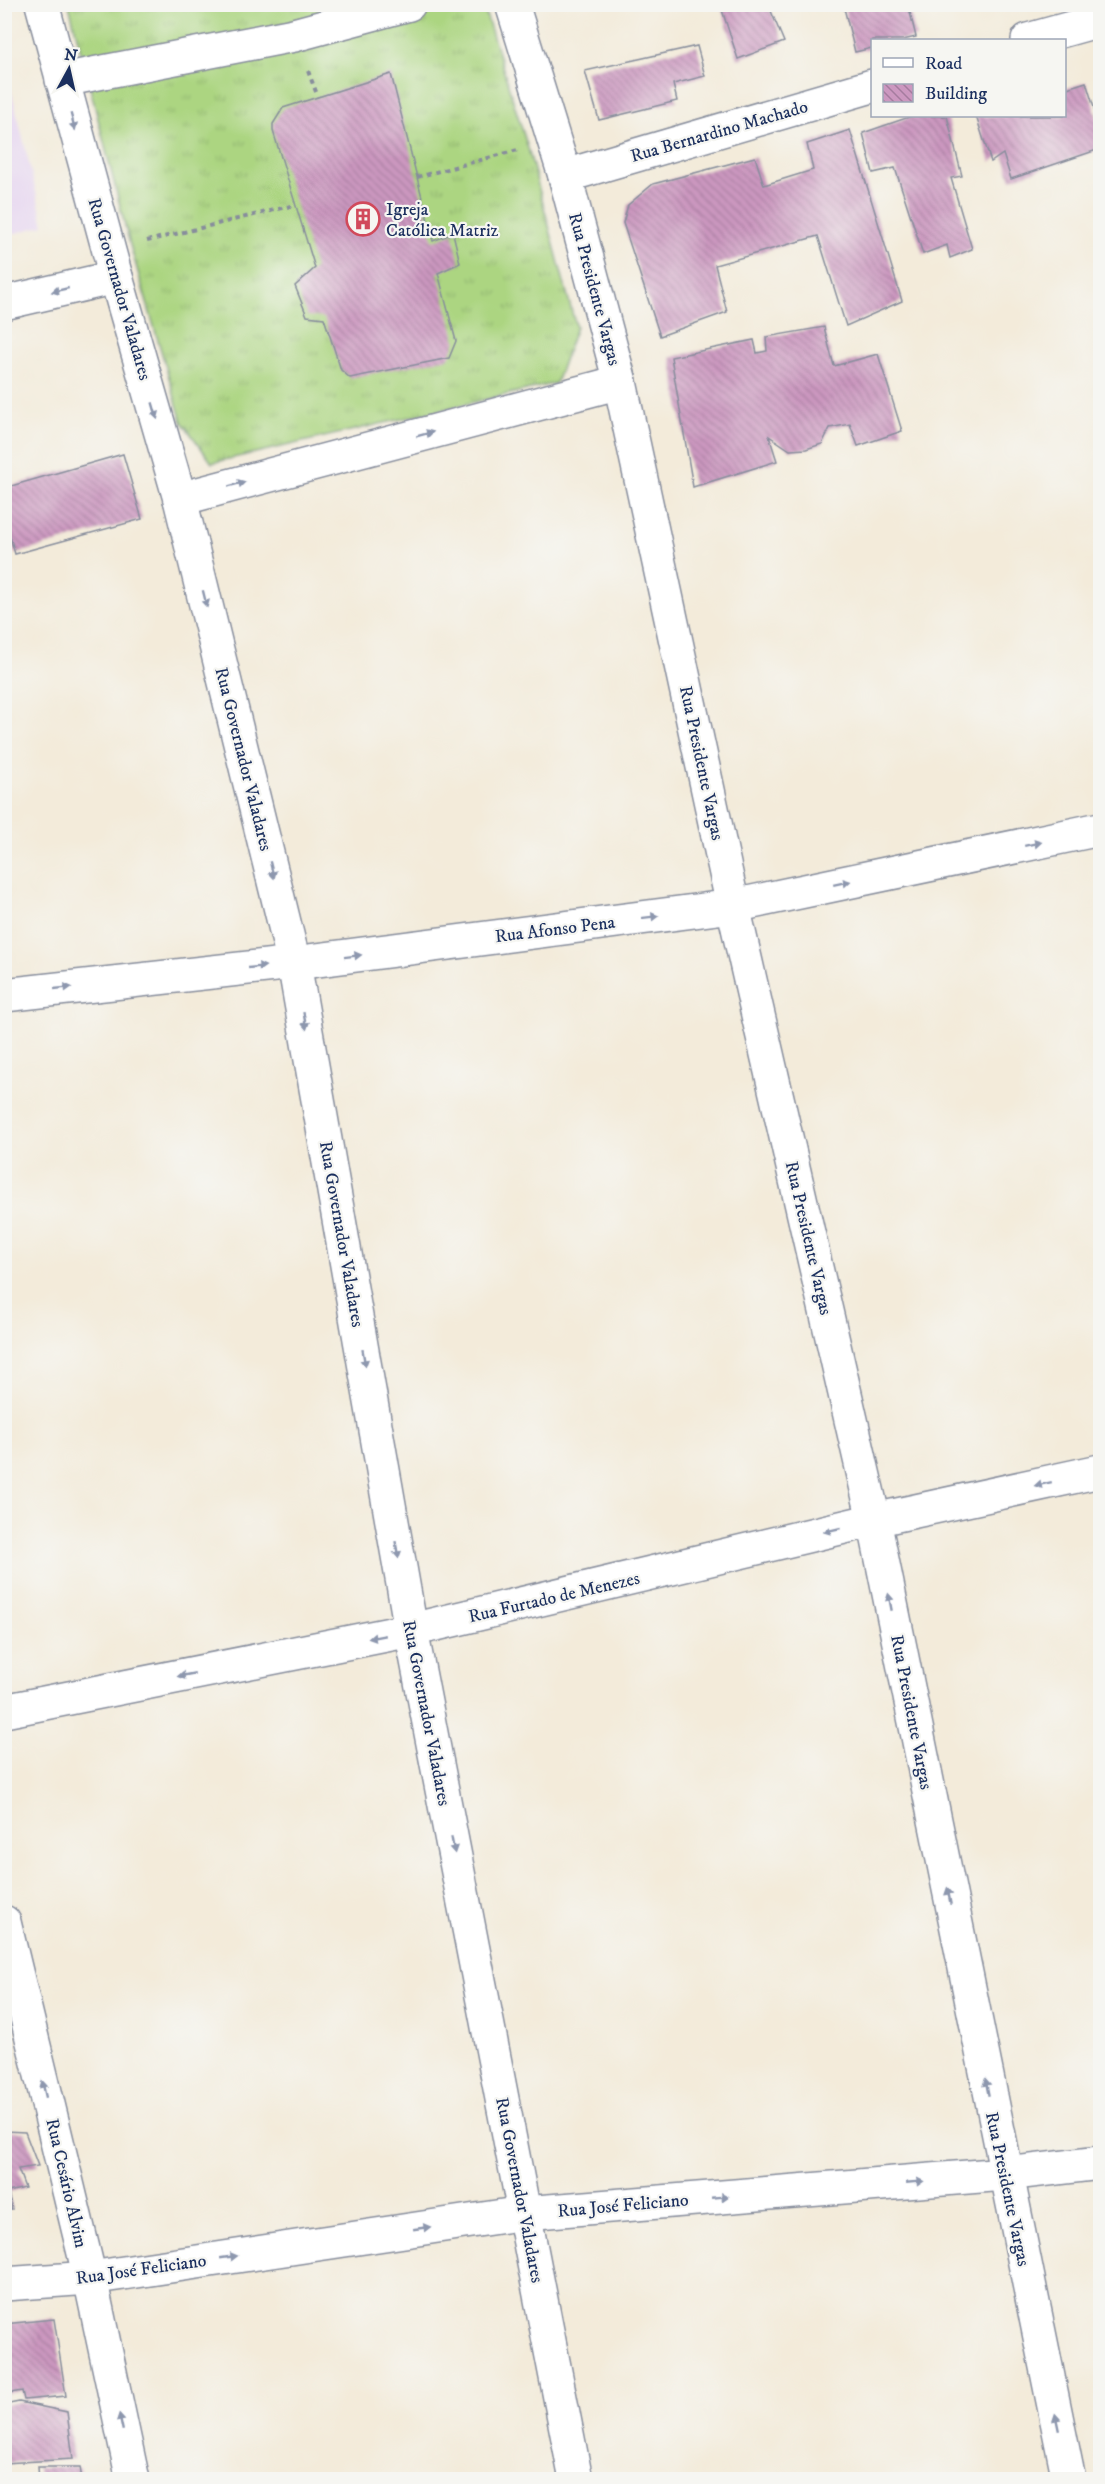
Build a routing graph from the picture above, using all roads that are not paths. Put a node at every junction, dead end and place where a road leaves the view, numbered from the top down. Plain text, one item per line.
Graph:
1 (42, 4) edge
2 (409, 4) edge
3 (512, 4) edge
4 (1101, 20) edge
5 (1033, 39) edge
6 (62, 80) junction
7 (871, 87) edge
8 (565, 176) junction
9 (112, 264) junction
10 (4, 303) edge
11 (620, 382) junction
12 (180, 499) junction
13 (1101, 829) edge
14 (732, 906) junction
15 (294, 963) junction
16 (4, 995) edge
17 (1101, 1471) edge
18 (874, 1520) junction
19 (411, 1630) junction
20 (4, 1711) edge
21 (4, 1922) edge
22 (1101, 2163) edge
23 (1005, 2174) junction
24 (524, 2213) junction
25 (90, 2278) junction
26 (4, 2284) edge
27 (133, 2480) edge
28 (576, 2480) edge
29 (1069, 2480) edge

1 - 6 street, Rua Governador Valadares
2 - 6 street
3 - 8 street, Rua Presidente Vargas
4 - 5 street
6 -> 9 street, Rua Governador Valadares
7 - 8 street, Rua Bernardino Machado
8 - 11 street, Rua Presidente Vargas
9 -> 10 street
9 -> 12 street, Rua Governador Valadares
12 -> 11 street
11 - 14 street, Rua Presidente Vargas
12 -> 15 street, Rua Governador Valadares
14 -> 13 street, Rua Afonso Pena
15 -> 14 street, Rua Afonso Pena
14 - 18 street, Rua Presidente Vargas
16 -> 15 street, Rua Afonso Pena
15 -> 19 street, Rua Governador Valadares
17 -> 18 street, Rua Furtado de Menezes
18 -> 19 street, Rua Furtado de Menezes
23 -> 18 street, Rua Presidente Vargas
19 -> 20 street, Rua Furtado de Menezes
19 -> 24 street, Rua Governador Valadares
25 -> 21 street, Rua Cesário Alvim
22 - 23 street, Rua José Feliciano
24 -> 23 street, Rua José Feliciano
29 -> 23 street, Rua Presidente Vargas
25 -> 24 street, Rua José Feliciano
24 - 28 street, Rua Governador Valadares
25 - 26 street, Rua José Feliciano
27 -> 25 street, Rua Cesário Alvim

